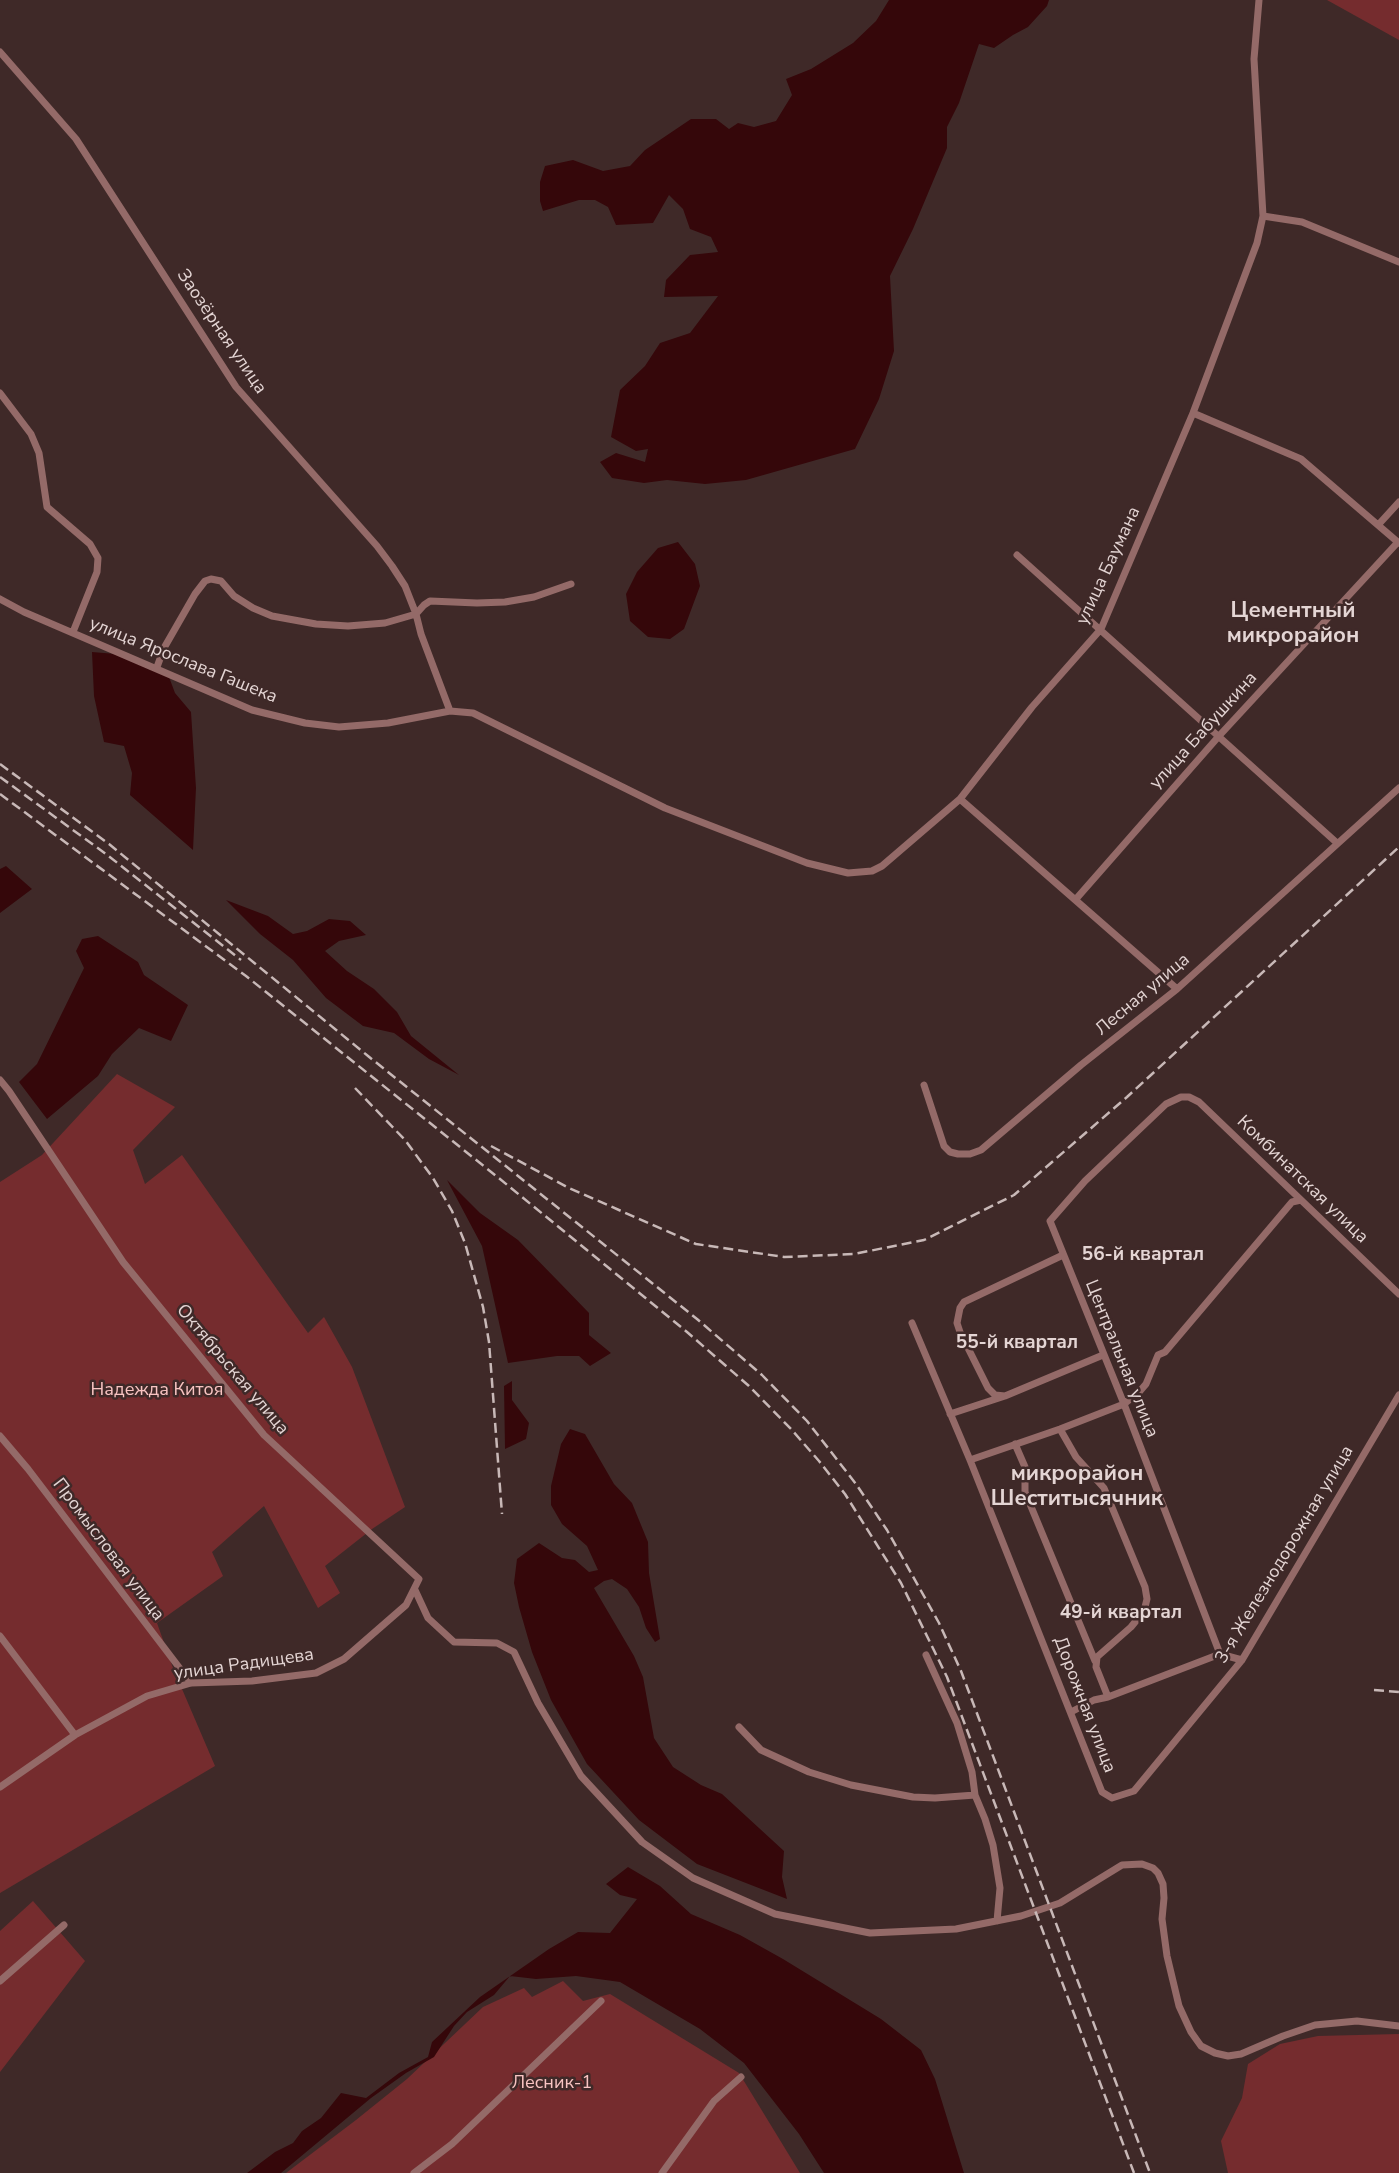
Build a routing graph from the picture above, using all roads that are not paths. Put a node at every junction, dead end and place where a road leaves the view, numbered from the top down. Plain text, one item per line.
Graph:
1 (1259, 0) edge
2 (0, 52) edge
3 (1263, 216) junction
4 (1399, 262) edge
5 (0, 392) edge
6 (1193, 413) junction
7 (1399, 502) edge
8 (1379, 524) junction
9 (1399, 542) edge
10 (1017, 555) dead end
11 (571, 584) dead end
12 (0, 599) edge
13 (416, 614) junction
14 (1101, 628) junction
15 (73, 632) junction
16 (157, 667) junction
17 (450, 711) junction
18 (1220, 736) junction
19 (1399, 788) edge
20 (960, 799) junction
21 (1337, 843) junction
22 (882, 866) joint
23 (1076, 899) junction
24 (1177, 989) junction
25 (0, 1080) edge
26 (924, 1085) dead end
27 (1301, 1200) junction
28 (1050, 1221) joint
29 (1063, 1255) junction
30 (1399, 1294) edge
31 (912, 1324) dead end
32 (1103, 1355) junction
33 (1399, 1395) edge
34 (1006, 1396) junction
35 (1124, 1404) junction
36 (950, 1414) junction
37 (1060, 1429) junction
38 (0, 1436) edge
39 (1016, 1444) junction
40 (970, 1460) junction
41 (419, 1579) joint
42 (415, 1590) junction
43 (0, 1636) edge
44 (1220, 1654) junction
45 (926, 1655) dead end
46 (1242, 1660) junction
47 (1096, 1661) junction
48 (191, 1683) junction
49 (1108, 1696) junction
50 (1071, 1712) junction
51 (739, 1727) dead end
52 (75, 1735) junction
53 (0, 1787) edge
54 (1102, 1792) joint
55 (975, 1795) junction
56 (997, 1921) junction
57 (64, 1925) dead end
58 (0, 1981) edge
59 (601, 2001) dead end
60 (1399, 2026) edge
61 (741, 2077) dead end
62 (414, 2173) edge
63 (662, 2173) edge

1 - 3 street, улица Баумана
2 - 13 street, Заозёрная улица
3 - 4 street
3 - 6 street, улица Баумана
5 - 15 street
6 - 8 street
6 - 14 street, улица Баумана
7 - 8 street
8 - 9 street
9 - 18 street, улица Бабушкина
10 - 14 street
11 - 13 street
12 - 15 street, улица Ярослава Гашека
13 - 16 street
13 - 17 street, Заозёрная улица
14 - 18 street
14 - 20 street, улица Баумана
15 - 16 street, улица Ярослава Гашека
16 - 17 street, улица Ярослава Гашека
17 - 22 street, улица Ярослава Гашека
18 - 21 street
18 - 23 street, улица Бабушкина
19 - 21 street, Лесная улица
20 - 22 street, улица Баумана
20 - 23 street
21 - 24 street, Лесная улица
23 - 24 street
24 - 26 street, Лесная улица
25 - 41 street, Октябрьская улица
27 - 28 street, Комбинатская улица
27 - 30 street, Комбинатская улица
27 - 35 street
28 - 29 street, Центральная улица
29 - 32 street, Центральная улица
29 - 34 street
31 - 36 street, Дорожная улица
32 - 34 street
32 - 35 street, Центральная улица
33 - 46 street, 3-я Железнодорожная улица
34 - 36 street
35 - 37 street
35 - 44 street, Центральная улица
36 - 40 street, Дорожная улица
37 - 39 street
37 - 47 street
38 - 48 street, Промысловая улица
39 - 40 street
39 - 47 street
40 - 50 street, Дорожная улица
41 - 42 street, улица Радищева
42 - 48 street, улица Радищева
42 - 56 street
43 - 52 street
44 - 46 street
44 - 49 street
45 - 55 street
46 - 54 street, 3-я Железнодорожная улица
47 - 49 street
48 - 52 street, улица Радищева
49 - 50 street
50 - 54 street, Дорожная улица
51 - 55 street
52 - 53 street, улица Радищева
55 - 56 street
56 - 60 street
57 - 58 street
59 - 62 street
61 - 63 street

